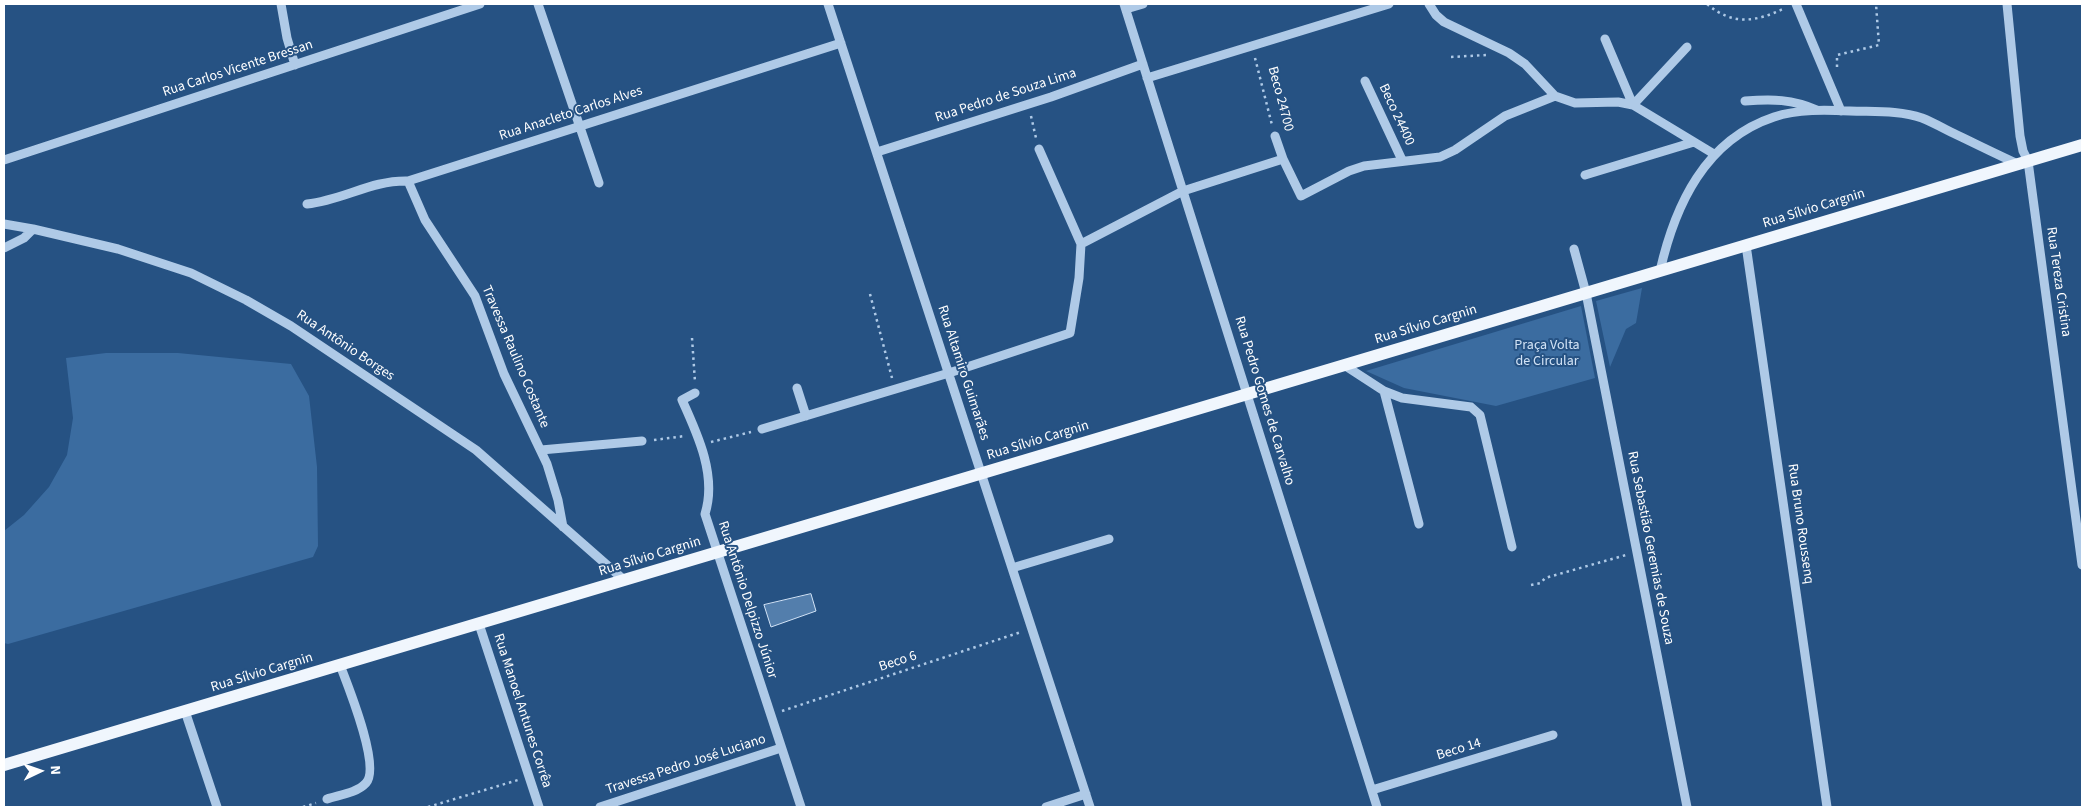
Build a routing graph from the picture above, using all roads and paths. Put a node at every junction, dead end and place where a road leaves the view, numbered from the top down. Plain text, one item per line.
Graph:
1 (281, 4) edge
2 (480, 4) edge
3 (538, 4) edge
4 (828, 4) edge
5 (1143, 4) edge
6 (1389, 4) edge
7 (1428, 4) edge
8 (1707, 4) edge
9 (1796, 4) edge
10 (1876, 4) edge
11 (2007, 4) edge
12 (1125, 6) edge
13 (1786, 7) dead end
14 (1605, 39) dead end
15 (841, 43) junction
16 (1252, 46) junction
17 (1687, 46) dead end
18 (1498, 48) junction
19 (1451, 57) dead end
20 (1143, 64) junction
21 (295, 65) junction
22 (1836, 72) dead end
23 (1148, 78) junction
24 (1365, 81) dead end
25 (1555, 96) junction
26 (1745, 101) dead end
27 (1028, 105) junction
28 (1634, 105) junction
29 (1819, 111) junction
30 (1841, 111) junction
31 (579, 126) junction
32 (1275, 136) joint
33 (1694, 142) junction
34 (2082, 145) edge
35 (1039, 148) joint
36 (877, 152) junction
37 (1714, 154) junction
38 (4, 160) edge
39 (1283, 160) junction
40 (1402, 160) junction
41 (2023, 163) junction
42 (1585, 175) dead end
43 (408, 181) junction
44 (599, 183) dead end
45 (1183, 191) junction
46 (307, 204) dead end
47 (4, 224) edge
48 (33, 228) junction
49 (1081, 244) junction
50 (1746, 245) junction
51 (4, 248) edge
52 (1574, 249) dead end
53 (1660, 271) junction
54 (1586, 293) junction
55 (870, 294) dead end
56 (692, 338) dead end
57 (1344, 366) junction
58 (949, 373) junction
59 (797, 388) dead end
60 (895, 389) junction
61 (1384, 391) junction
62 (695, 393) joint
63 (1247, 394) junction
64 (806, 416) junction
65 (762, 429) joint
66 (697, 433) junction
67 (642, 441) joint
68 (701, 445) junction
69 (541, 450) junction
70 (981, 473) junction
71 (1419, 524) dead end
72 (562, 527) junction
73 (1109, 539) dead end
74 (1512, 547) dead end
75 (1637, 551) junction
76 (717, 552) junction
77 (2082, 565) edge
78 (1012, 568) junction
79 (624, 580) junction
80 (1531, 585) dead end
81 (479, 624) junction
82 (1032, 628) junction
83 (340, 665) junction
84 (185, 711) junction
85 (770, 715) junction
86 (1554, 736) dead end
87 (782, 748) junction
88 (4, 765) edge
89 (529, 777) junction
90 (1372, 790) junction
91 (1086, 794) junction
92 (327, 799) dead end
93 (217, 807) edge
94 (428, 807) edge
95 (538, 807) edge
96 (600, 807) edge
97 (801, 807) edge
98 (1046, 807) edge
99 (1090, 807) edge
100 (1377, 807) edge
101 (1687, 807) edge
102 (1827, 807) edge

1 - 21 street
2 - 21 street, Rua Carlos Vicente Bressan
3 - 31 street
4 - 15 street, Rua Altamiro Guimarães
5 - 12 street
6 - 16 street
7 - 18 street
8 - 13 path
9 - 30 street
10 - 22 path
11 - 41 street, Rua Tereza Cristina
12 - 20 street, Rua Pedro Gomes de Carvalho
14 - 28 street
15 - 31 street, Rua Anacleto Carlos Alves
15 - 36 street, Rua Altamiro Guimarães
16 - 23 street
16 - 32 path, Beco 24700
17 - 28 street
18 - 19 path
18 - 25 street
20 - 23 street, Rua Pedro Gomes de Carvalho
20 - 27 street, Rua Pedro de Souza Lima
21 - 38 street, Rua Carlos Vicente Bressan
23 - 45 street, Rua Pedro Gomes de Carvalho
24 - 40 street, Beco 24400
25 - 28 street
25 - 40 street
26 - 29 street
27 - 35 path
27 - 36 street, Rua Pedro de Souza Lima
28 - 33 street
29 - 30 street
29 - 37 street
30 - 41 street
31 - 43 street, Rua Anacleto Carlos Alves
31 - 44 street
32 - 39 street, Beco 24700
33 - 37 street
33 - 42 street
34 - 41 main road, Rua Sílvio Cargnin
35 - 49 street
36 - 58 street, Rua Altamiro Guimarães
37 - 53 street
39 - 40 street, Beco 24700
39 - 45 street
41 - 50 main road, Rua Sílvio Cargnin
41 - 77 street, Rua Tereza Cristina
43 - 46 street, Rua Anacleto Carlos Alves
43 - 69 street, Travessa Raulino Costante
45 - 49 street
45 - 63 street, Rua Pedro Gomes de Carvalho
47 - 48 street, Rua Antônio Borges
48 - 51 street
48 - 72 street, Rua Antônio Borges
49 - 58 street
50 - 53 main road, Rua Sílvio Cargnin
50 - 102 street, Rua Bruno Roussenq
52 - 54 street, Rua Sebastião Geremias de Souza
53 - 54 main road, Rua Sílvio Cargnin
54 - 57 main road, Rua Sílvio Cargnin
54 - 75 street, Rua Sebastião Geremias de Souza
55 - 60 path
56 - 62 path
57 - 61 street
57 - 63 main road, Rua Sílvio Cargnin
58 - 60 street
58 - 70 street, Rua Altamiro Guimarães
59 - 64 street
60 - 64 street
61 - 71 street
61 - 74 street
62 - 66 street, Rua Antônio Delpizzo Júnior
63 - 70 main road, Rua Sílvio Cargnin
63 - 90 street, Rua Pedro Gomes de Carvalho
64 - 65 street
65 - 68 path
66 - 67 path
66 - 68 street, Rua Antônio Delpizzo Júnior
67 - 69 street
68 - 76 street, Rua Antônio Delpizzo Júnior
69 - 72 street, Travessa Raulino Costante
70 - 76 main road, Rua Sílvio Cargnin
70 - 78 street, Rua Altamiro Guimarães
72 - 79 street, Rua Antônio Borges
73 - 78 street
75 - 80 path
75 - 101 street, Rua Sebastião Geremias de Souza
76 - 79 main road, Rua Sílvio Cargnin
76 - 85 street, Rua Antônio Delpizzo Júnior
78 - 82 street, Rua Altamiro Guimarães
79 - 81 main road, Rua Sílvio Cargnin
81 - 83 main road, Rua Sílvio Cargnin
81 - 89 street, Rua Manoel Antunes Corrêa
82 - 85 path, Beco 6
82 - 91 street, Rua Altamiro Guimarães
83 - 84 main road, Rua Sílvio Cargnin
83 - 92 street
84 - 88 main road, Rua Sílvio Cargnin
84 - 93 street
85 - 87 street, Rua Antônio Delpizzo Júnior
86 - 90 street, Beco 14
87 - 96 street, Travessa Pedro José Luciano
87 - 97 street, Rua Antônio Delpizzo Júnior
89 - 94 path
89 - 95 street, Rua Manoel Antunes Corrêa
90 - 100 street, Rua Pedro Gomes de Carvalho
91 - 98 street
91 - 99 street, Rua Altamiro Guimarães

